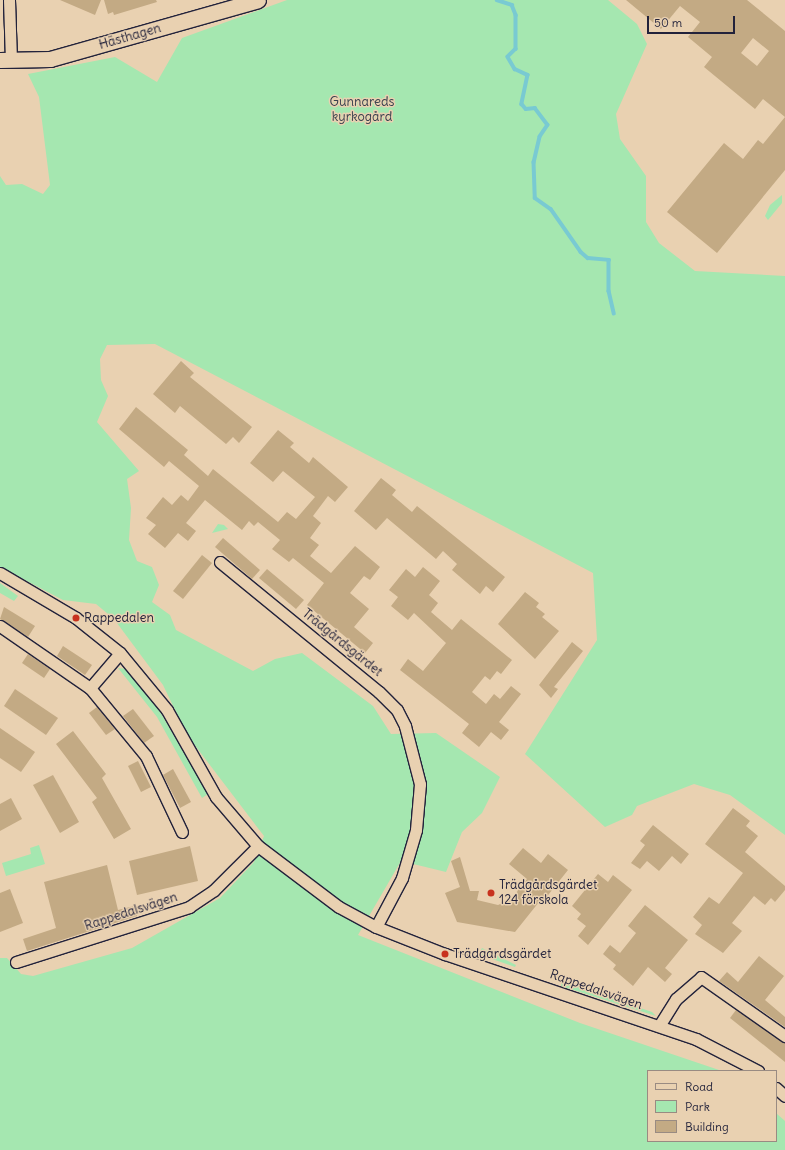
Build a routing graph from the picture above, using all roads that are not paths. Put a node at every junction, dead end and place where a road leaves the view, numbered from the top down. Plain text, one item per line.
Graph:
1 (9, 0) edge
2 (258, 0) edge
3 (5, 60) edge
4 (220, 562) dead end
5 (0, 572) edge
6 (0, 626) edge
7 (120, 653) junction
8 (90, 688) junction
9 (182, 832) dead end
10 (258, 846) junction
11 (376, 927) junction
12 (16, 962) dead end
13 (659, 1026) junction
14 (785, 1036) edge
15 (756, 1070) edge
16 (777, 1089) edge
17 (785, 1096) edge

1 - 3 street
2 - 3 street, Hästhagen
4 - 11 street, Trädgårdsgärdet
5 - 7 street, Rappedalsvägen
6 - 8 street
7 - 8 street
7 - 10 street, Rappedalsvägen
8 - 9 street
10 - 11 street, Rappedalsvägen
10 - 12 street, Rappedalsvägen
11 - 13 street, Rappedalsvägen
13 - 14 street
13 - 15 street, Rappedalsvägen
16 - 17 street

